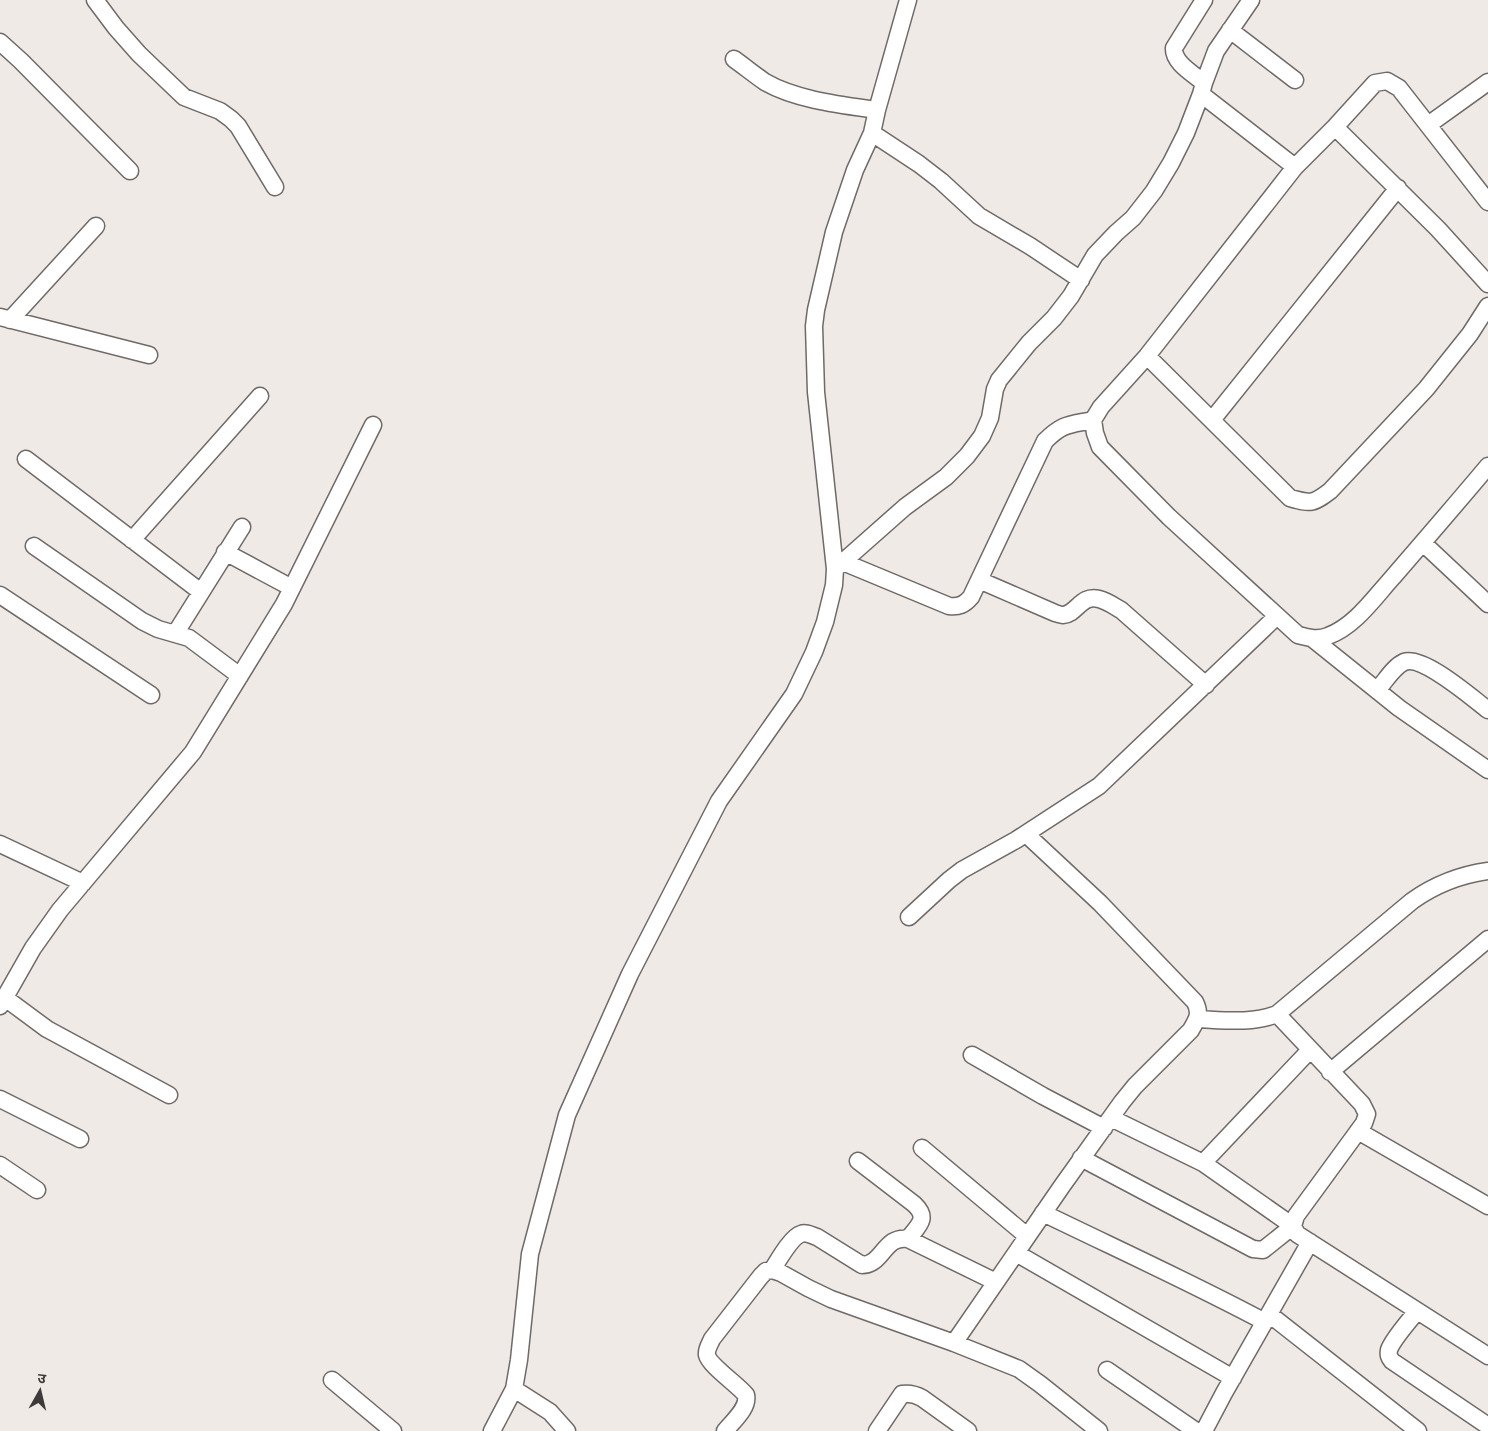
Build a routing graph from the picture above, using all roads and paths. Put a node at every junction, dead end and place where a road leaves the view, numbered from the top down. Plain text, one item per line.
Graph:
1 (96, 0) edge
2 (908, 0) edge
3 (1204, 0) edge
4 (1251, 0) edge
5 (1230, 30) junction
6 (0, 42) edge
7 (734, 60) dead end
8 (1295, 80) dead end
9 (1488, 82) edge
10 (1203, 89) junction
11 (877, 110) junction
12 (1428, 125) junction
13 (1335, 127) junction
14 (872, 133) junction
15 (1295, 167) junction
16 (130, 171) dead end
17 (275, 187) dead end
18 (1398, 188) junction
19 (1488, 202) edge
20 (96, 226) dead end
21 (1081, 280) junction
22 (1488, 284) edge
23 (1488, 306) edge
24 (5, 319) edge
25 (149, 355) dead end
26 (1147, 356) junction
27 (260, 396) dead end
28 (1093, 420) junction
29 (1212, 420) junction
30 (373, 425) dead end
31 (26, 459) dead end
32 (1487, 469) edge
33 (242, 527) dead end
34 (132, 540) junction
35 (1423, 543) junction
36 (34, 546) dead end
37 (225, 552) junction
38 (839, 566) junction
39 (979, 580) junction
40 (292, 588) junction
41 (201, 592) junction
42 (0, 596) edge
43 (1488, 604) edge
44 (1277, 616) junction
45 (175, 634) junction
46 (1313, 639) junction
47 (240, 676) junction
48 (1206, 685) junction
49 (1377, 690) junction
50 (151, 694) dead end
51 (1488, 710) edge
52 (1488, 770) edge
53 (1026, 834) junction
54 (0, 844) edge
55 (1488, 871) edge
56 (83, 883) junction
57 (909, 917) dead end
58 (1488, 939) edge
59 (2, 1002) edge
60 (1276, 1014) junction
61 (1197, 1019) junction
62 (1310, 1050) junction
63 (972, 1055) dead end
64 (1330, 1072) junction
65 (169, 1094) dead end
66 (0, 1100) edge
67 (1107, 1123) junction
68 (1358, 1131) junction
69 (80, 1139) dead end
70 (922, 1148) dead end
71 (1081, 1158) junction
72 (858, 1160) dead end
73 (1203, 1163) junction
74 (0, 1165) edge
75 (37, 1190) dead end
76 (1488, 1206) edge
77 (1043, 1213) junction
78 (1293, 1226) junction
79 (1027, 1236) junction
80 (908, 1239) junction
81 (1310, 1242) junction
82 (1016, 1253) junction
83 (772, 1270) junction
84 (996, 1282) junction
85 (1417, 1310) junction
86 (1267, 1318) junction
87 (954, 1343) junction
88 (1488, 1356) edge
89 (1107, 1370) dead end
90 (1233, 1378) junction
91 (332, 1380) dead end
92 (514, 1389) junction
93 (1488, 1426) edge
94 (392, 1431) edge
95 (492, 1431) edge
96 (567, 1431) edge
97 (725, 1431) edge
98 (877, 1431) edge
99 (968, 1431) edge
100 (1099, 1431) edge
101 (1196, 1431) edge
102 (1204, 1431) edge
103 (1418, 1431) edge

1 - 17 street
2 - 11 street
3 - 10 street
4 - 5 street
5 - 8 street
5 - 10 street
6 - 16 street
7 - 11 street
9 - 12 street
10 - 15 street
10 - 21 street
11 - 14 street
12 - 13 street
12 - 19 street
13 - 15 street
13 - 18 street
14 - 21 street
14 - 38 street
15 - 26 street
18 - 22 street
18 - 29 street
20 - 24 street
21 - 38 street
23 - 29 street
24 - 25 street
26 - 28 street
26 - 29 street
27 - 34 street
28 - 39 street
28 - 44 street
30 - 40 street
31 - 34 street
32 - 35 street
33 - 37 street
34 - 41 street
35 - 43 street
35 - 46 street
36 - 45 street
37 - 40 street
37 - 41 street
38 - 39 street
38 - 92 street
39 - 48 street
40 - 47 street
41 - 45 street
42 - 50 street
44 - 46 street
44 - 48 street
45 - 47 street
46 - 49 street
47 - 56 street
48 - 53 street
49 - 51 street
49 - 52 street
53 - 57 street
53 - 61 street
54 - 56 street
55 - 60 street
56 - 59 street
58 - 64 street
59 - 65 street
60 - 61 street
60 - 62 street
61 - 67 street
62 - 64 street
62 - 73 street
63 - 67 street
64 - 68 street
66 - 69 street
67 - 71 street
67 - 73 street
68 - 76 street
68 - 78 street
70 - 79 street
71 - 77 street
71 - 78 street
72 - 80 street
73 - 78 street
74 - 75 street
77 - 79 street
77 - 86 street
78 - 81 street
79 - 82 street
80 - 83 street
80 - 84 street
81 - 85 street
81 - 86 street
82 - 84 street
82 - 90 street
83 - 87 street
83 - 97 street
84 - 87 street
85 - 88 street
85 - 93 street
86 - 90 street
86 - 103 street
87 - 100 street
89 - 101 street
90 - 102 street
91 - 94 street
92 - 95 street
92 - 96 street
98 - 99 street

